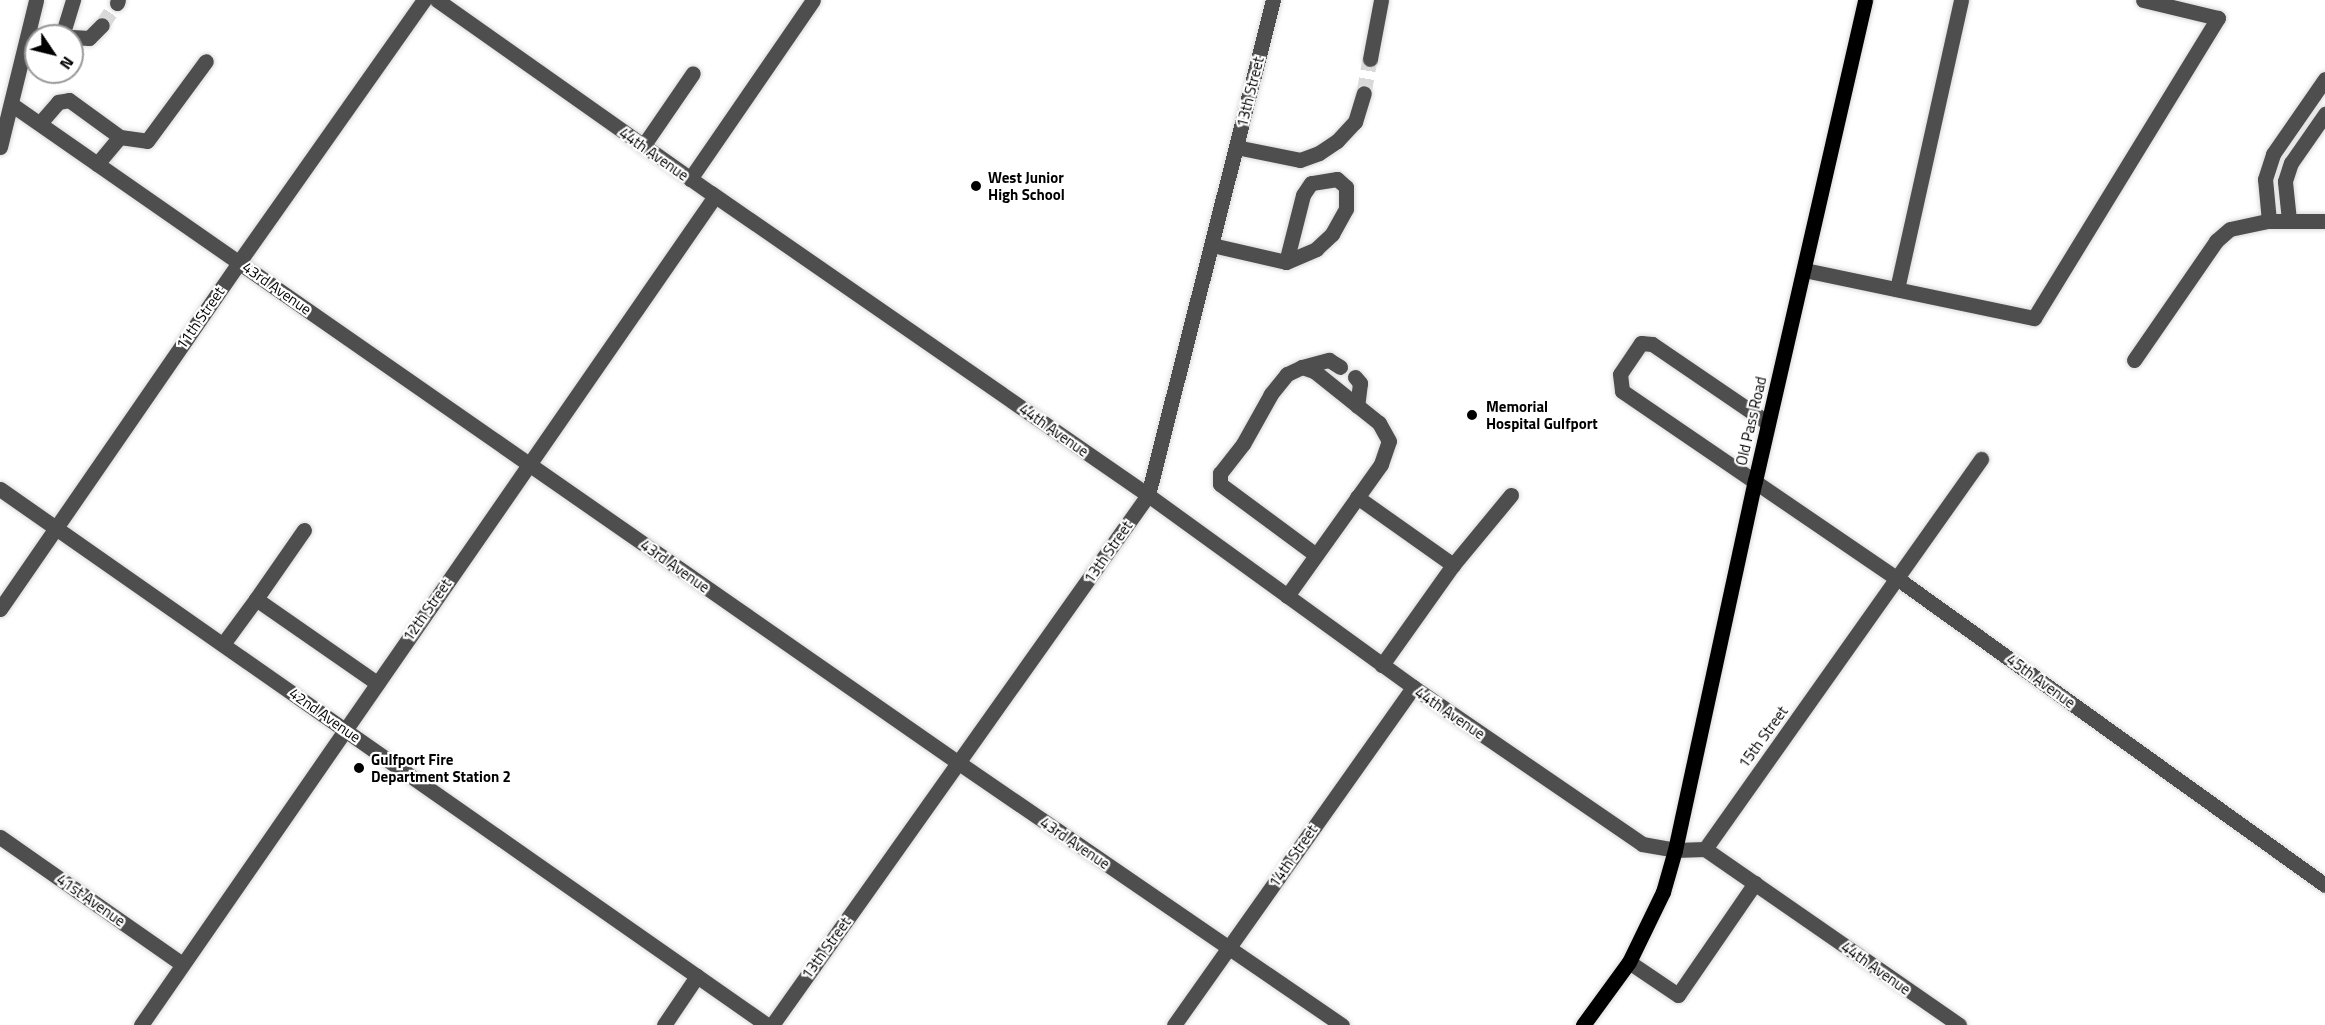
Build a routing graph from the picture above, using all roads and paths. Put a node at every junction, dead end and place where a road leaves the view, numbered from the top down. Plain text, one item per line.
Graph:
1 (36, 0) edge
2 (73, 0) edge
3 (424, 0) edge
4 (437, 0) edge
5 (813, 0) edge
6 (1273, 0) edge
7 (1381, 0) edge
8 (1865, 0) edge
9 (1961, 0) edge
10 (2143, 0) edge
11 (31, 24) edge
12 (66, 24) edge
13 (102, 24) tunnel mouth
14 (84, 38) edge
15 (24, 51) edge
16 (1370, 59) tunnel mouth
17 (206, 61) dead end
18 (693, 73) dead end
19 (2325, 79) edge
20 (1364, 93) tunnel mouth
21 (11, 104) junction
22 (2325, 114) edge
23 (40, 123) junction
24 (120, 137) junction
25 (643, 146) junction
26 (0, 147) edge
27 (1236, 147) junction
28 (98, 164) junction
29 (690, 179) junction
30 (715, 196) junction
31 (2289, 220) junction
32 (2269, 221) junction
33 (2325, 221) edge
34 (1212, 245) junction
35 (239, 262) junction
36 (1286, 262) junction
37 (1803, 270) junction
38 (1897, 289) junction
39 (2134, 360) dead end
40 (1302, 367) junction
41 (1341, 367) dead end
42 (1355, 377) dead end
43 (1357, 406) junction
44 (1768, 423) junction
45 (1981, 459) dead end
46 (528, 464) junction
47 (1755, 481) junction
48 (0, 489) edge
49 (1148, 495) junction
50 (1511, 495) dead end
51 (1357, 497) junction
52 (56, 528) junction
53 (304, 530) dead end
54 (1316, 555) junction
55 (1453, 565) junction
56 (1898, 579) junction
57 (1287, 596) junction
58 (256, 599) junction
59 (0, 609) edge
60 (223, 644) junction
61 (1382, 665) junction
62 (377, 683) junction
63 (1413, 687) junction
64 (345, 729) junction
65 (959, 763) junction
66 (0, 837) edge
67 (1705, 849) junction
68 (1675, 850) junction
69 (1755, 883) junction
70 (2325, 885) edge
71 (1228, 948) junction
72 (1629, 962) junction
73 (182, 964) junction
74 (697, 976) junction
75 (141, 1025) edge
76 (664, 1025) edge
77 (767, 1025) edge
78 (772, 1025) edge
79 (1174, 1025) edge
80 (1342, 1025) edge
81 (1583, 1025) edge
82 (1959, 1025) edge

1 - 11 street
2 - 12 street
3 - 35 street, 11th Street
4 - 25 street, 44th Avenue
5 - 29 street
6 - 27 street, 13th Street
7 - 16 street
8 - 37 main road, Old Pass Road
9 - 38 street
10 - 38 street
13 - 14 street
15 - 21 street
17 - 24 street
18 - 25 street
19 - 32 street
20 - 27 street
21 - 23 street, 43rd Avenue
21 - 26 street
22 - 31 street
23 - 24 street
23 - 28 street, 43rd Avenue
24 - 28 street
25 - 29 street, 44th Avenue
27 - 34 street, 13th Street
28 - 35 street, 43rd Avenue
29 - 30 street, 44th Avenue
30 - 46 street, 12th Street
30 - 49 street, 44th Avenue
31 - 32 street
31 - 33 street
32 - 39 street
34 - 36 street
34 - 49 street, 13th Street
35 - 46 street, 43rd Avenue
35 - 52 street, 11th Street
36 - 36 street
37 - 38 street
37 - 44 main road, Old Pass Road
40 - 41 street
40 - 43 street
40 - 54 street
42 - 43 street
43 - 51 street
44 - 47 main road, Old Pass Road
44 - 47 street, 45th Avenue
45 - 56 street, 15th Street
46 - 62 street, 12th Street
46 - 65 street, 43rd Avenue
47 - 56 street, 45th Avenue
47 - 68 main road, Old Pass Road
48 - 52 street, 42nd Avenue
49 - 57 street, 44th Avenue
49 - 65 street, 13th Street
50 - 55 street
51 - 54 street
51 - 55 street
52 - 59 street, 11th Street
52 - 60 street, 42nd Avenue
53 - 58 street
54 - 57 street
55 - 61 street
56 - 67 street, 15th Street
56 - 70 street, 45th Avenue
57 - 61 street, 44th Avenue
58 - 60 street
58 - 62 street
60 - 64 street, 42nd Avenue
61 - 63 street, 44th Avenue
62 - 64 street, 12th Street
63 - 68 street, 44th Avenue
63 - 71 street, 14th Street
64 - 73 street, 12th Street
64 - 74 street, 42nd Avenue
65 - 71 street, 43rd Avenue
65 - 78 street, 13th Street
66 - 73 street, 41st Avenue
67 - 68 street
67 - 69 street, 44th Avenue
68 - 72 main road
69 - 72 street
69 - 82 street, 44th Avenue
71 - 79 street, 14th Street
71 - 80 street, 43rd Avenue
72 - 81 main road
73 - 75 street, 12th Street
74 - 76 street
74 - 77 street, 42nd Avenue

